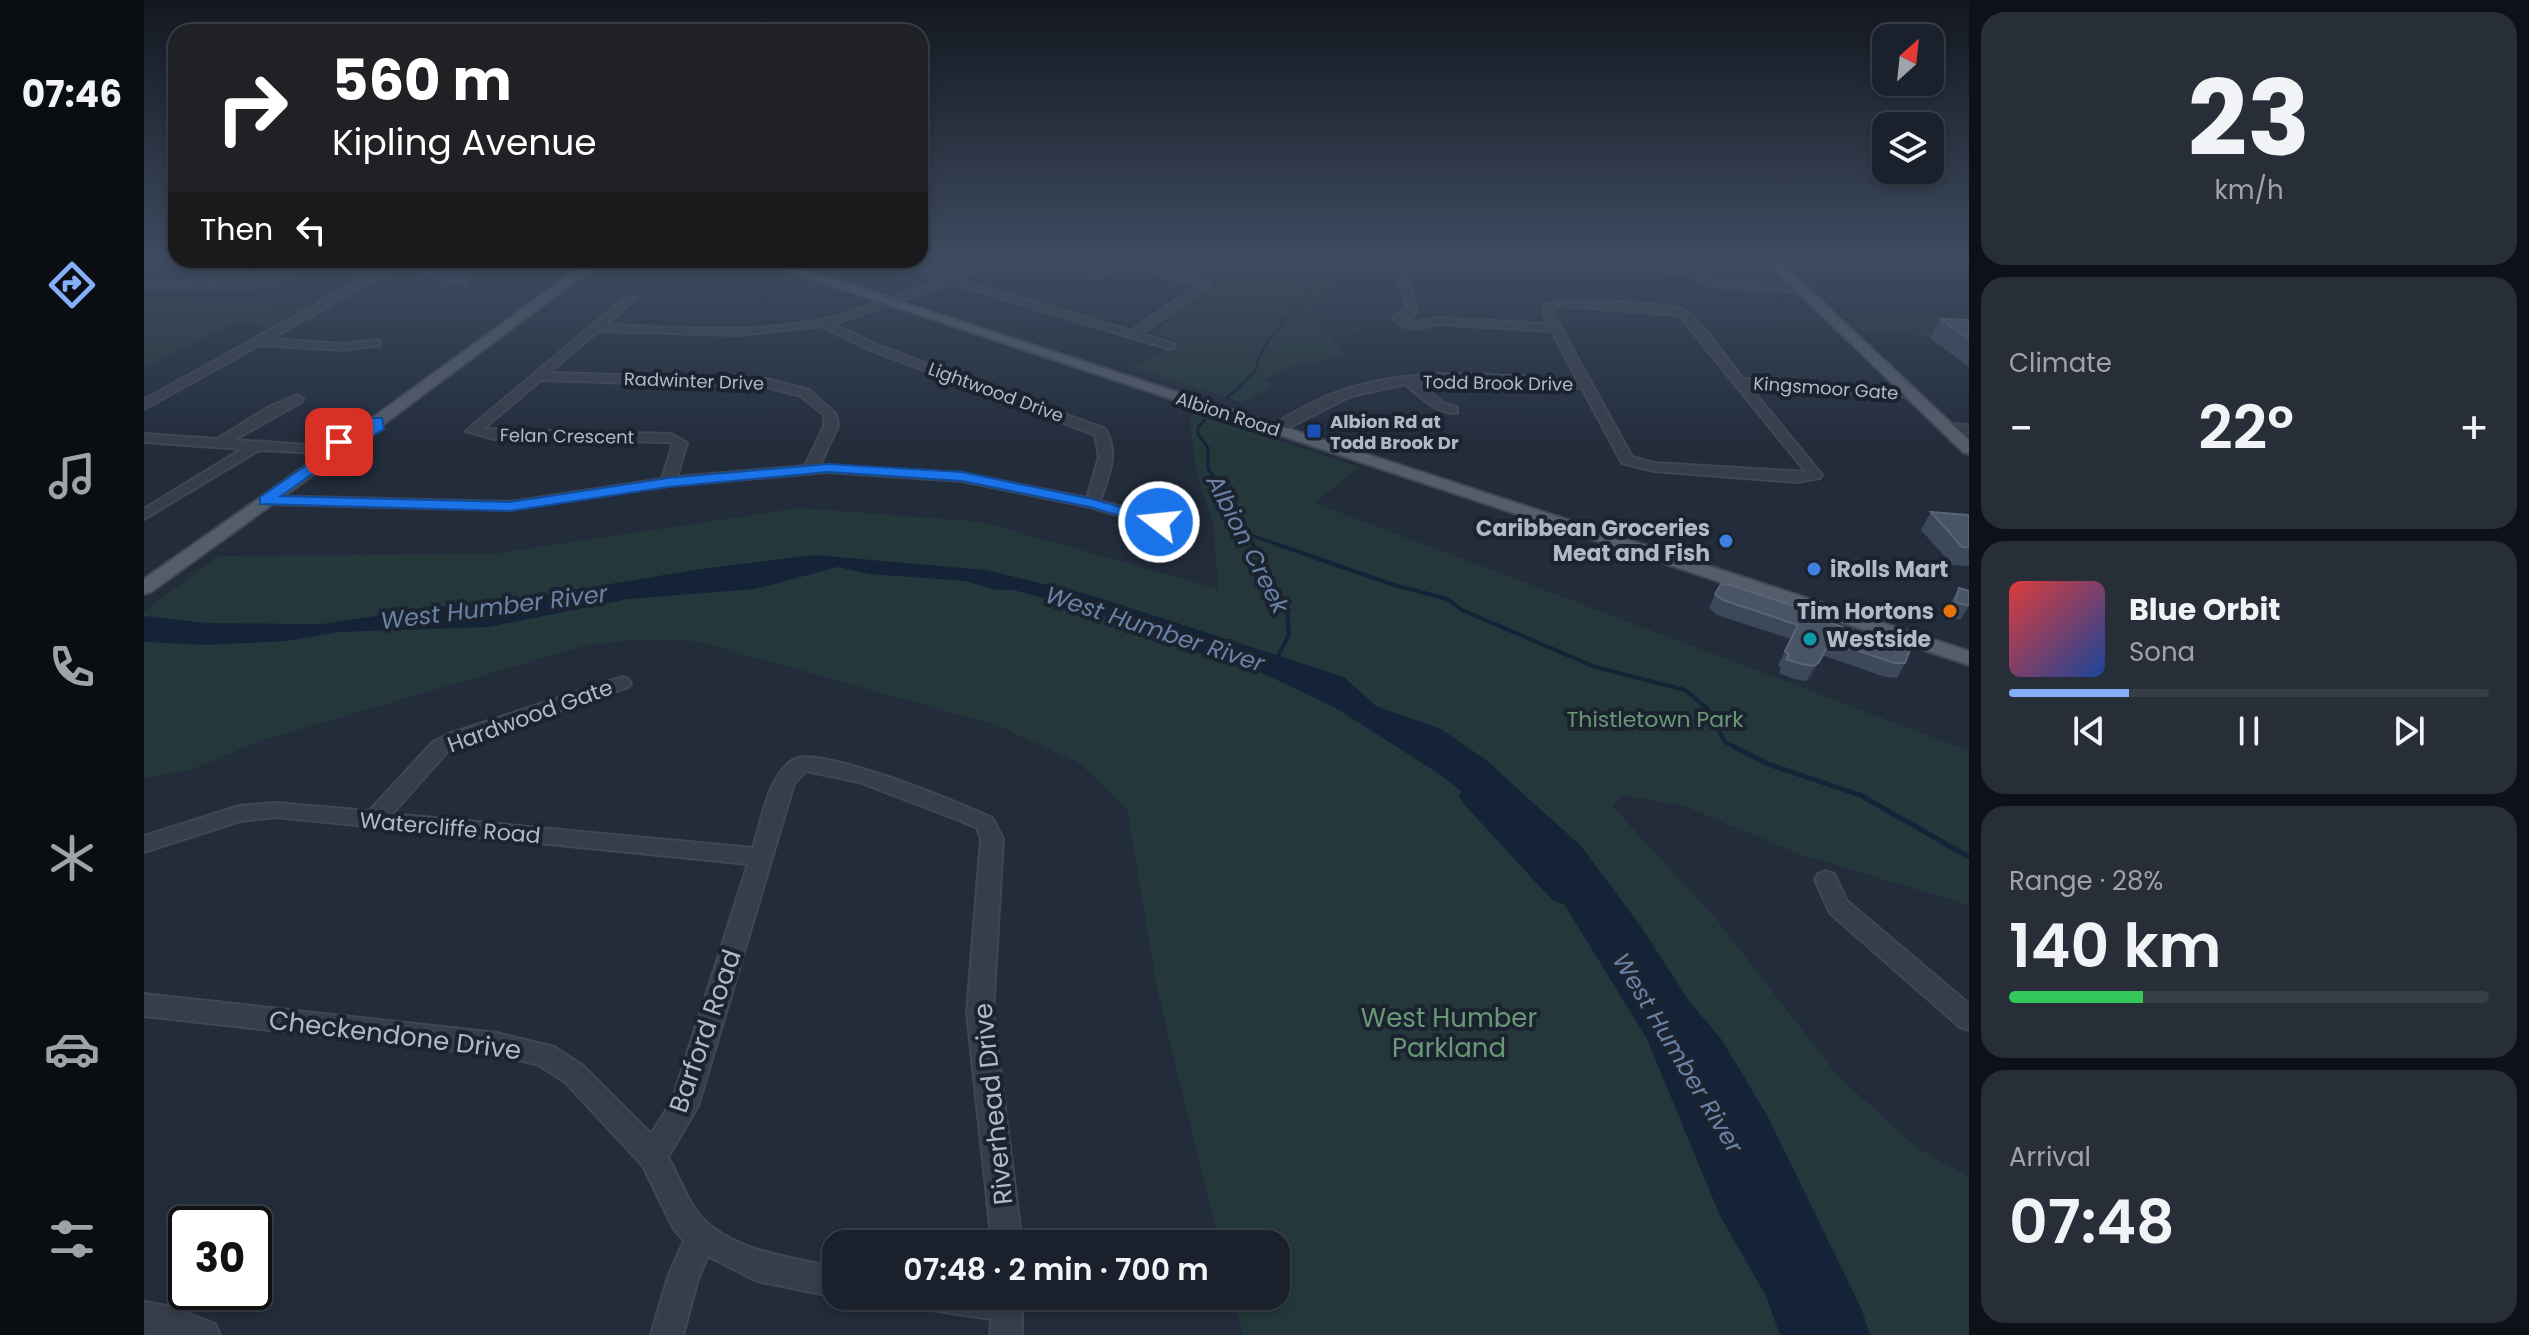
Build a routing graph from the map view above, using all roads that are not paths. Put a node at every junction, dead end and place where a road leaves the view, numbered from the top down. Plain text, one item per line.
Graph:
1 (293, 321) edge
2 (514, 321) edge
3 (602, 321) edge
4 (828, 321) edge
5 (943, 321) edge
6 (1090, 321) edge
7 (1152, 321) edge
8 (1442, 321) edge
9 (1553, 321) edge
10 (1690, 321) edge
11 (1835, 321) edge
12 (823, 323) junction
13 (594, 328) junction
14 (1556, 328) junction
15 (1133, 334) junction
16 (255, 342) junction
17 (376, 343) dead end
18 (1170, 346) dead end
19 (537, 376) junction
20 (1738, 380) junction
21 (1408, 381) junction
22 (1587, 385) junction
23 (1909, 390) junction
24 (297, 399) dead end
25 (144, 405) edge
26 (1453, 410) dead end
27 (1949, 428) junction
28 (1275, 429) junction
29 (1969, 429) edge
30 (145, 439) edge
31 (220, 443) junction
32 (256, 446) junction
33 (1969, 449) edge
34 (336, 451) junction
35 (811, 468) junction
36 (668, 482) junction
37 (266, 500) junction
38 (1092, 503) junction
39 (144, 515) edge
40 (1190, 522) dead end
41 (149, 584) edge
42 (1969, 658) edge
43 (622, 683) dead end
44 (801, 764) joint
45 (373, 821) junction
46 (144, 844) edge
47 (761, 857) junction
48 (1826, 880) dead end
49 (144, 1005) edge
50 (1969, 1019) edge
51 (653, 1156) junction
52 (1005, 1230) edge
53 (701, 1237) junction
54 (822, 1279) edge
55 (144, 1318) edge
56 (204, 1335) edge
57 (667, 1335) edge

1 - 16 street
2 - 34 main road
3 - 13 street, Felan Crescent
4 - 12 street
5 - 28 main road, Albion Road
6 - 15 street
7 - 15 street
8 - 14 street
9 - 14 street
10 - 20 street
11 - 23 main road
12 - 13 street
12 - 38 street, Lightwood Drive
13 - 19 street, Felan Crescent
14 - 22 street
15 - 18 street
16 - 17 street
16 - 25 street
19 - 35 street, Radwinter Drive
19 - 36 street, Felan Crescent
20 - 22 street
20 - 23 street, Kingsmoor Gate
21 - 22 street, Todd Brook Drive
21 - 26 street
21 - 28 street, Todd Brook Drive
23 - 27 main road
24 - 31 street
27 - 29 street
27 - 33 main road
28 - 42 main road, Albion Road
30 - 31 street
31 - 32 street
32 - 34 street
32 - 39 street
34 - 37 main road
35 - 36 street
35 - 38 street
36 - 37 street
37 - 41 main road
38 - 40 street
43 - 45 street, Hardwood Gate
44 - 47 street, Barford Road
44 - 52 street, Riverhead Drive
45 - 46 street, Watercliffe Road
45 - 47 street, Watercliffe Road
47 - 51 street, Barford Road
48 - 50 street
49 - 51 street, Checkendone Drive
51 - 53 street
53 - 54 street
53 - 57 street
55 - 56 street

